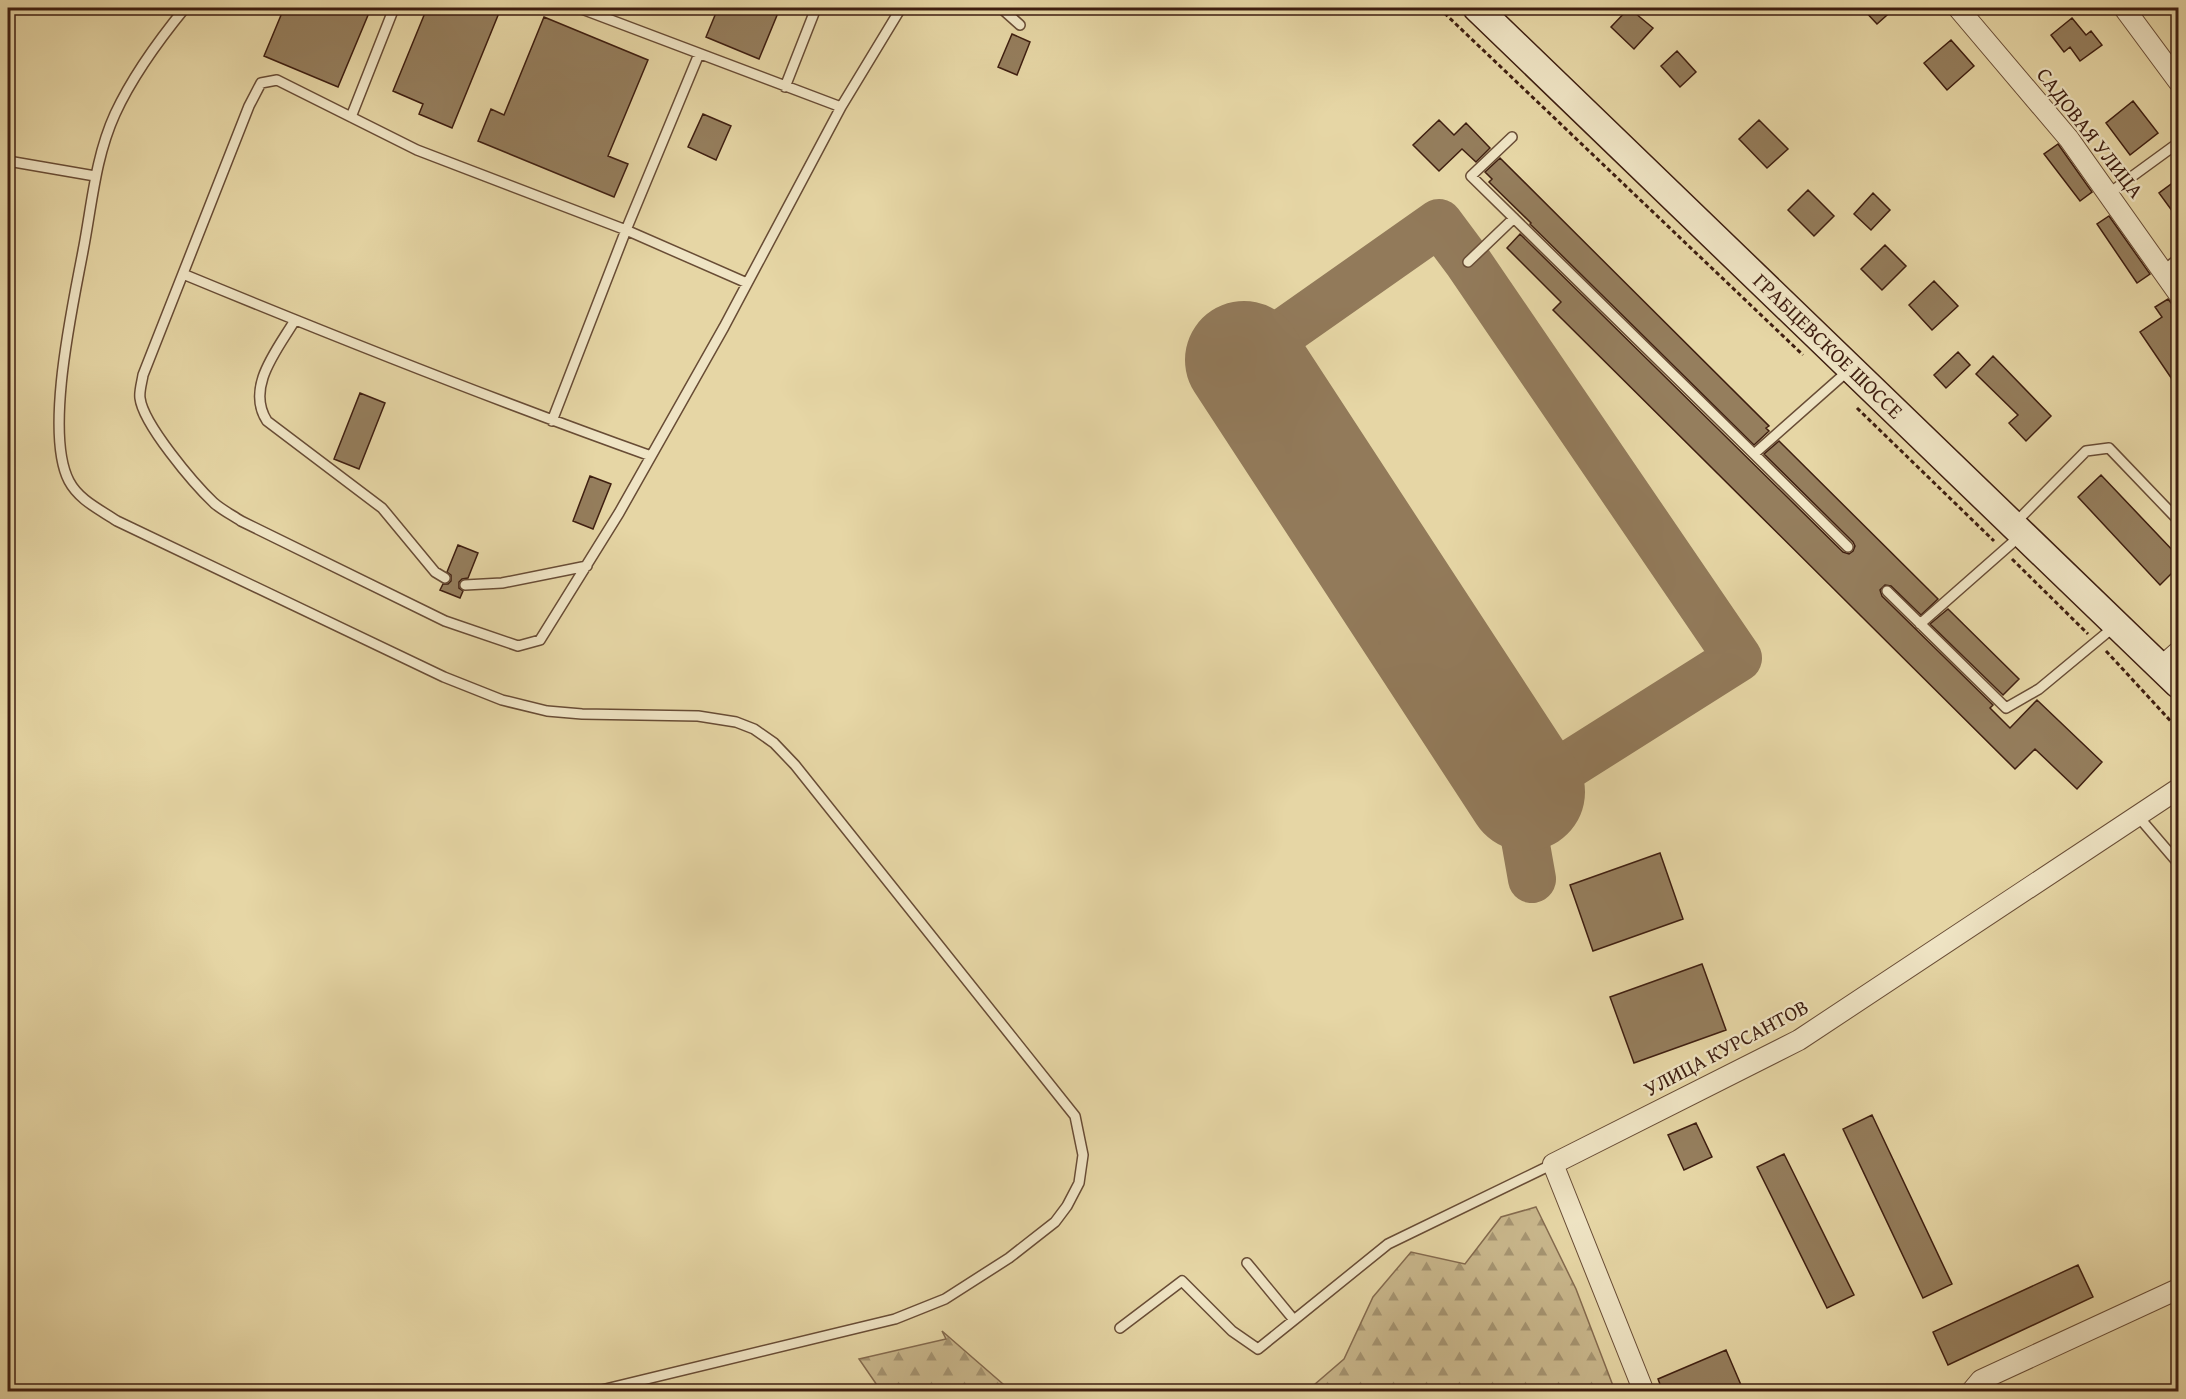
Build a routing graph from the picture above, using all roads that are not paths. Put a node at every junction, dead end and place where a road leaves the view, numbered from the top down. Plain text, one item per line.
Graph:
1 (185, 8) edge
2 (394, 8) edge
3 (579, 8) edge
4 (816, 8) edge
5 (901, 8) edge
6 (1001, 8) edge
7 (1477, 8) edge
8 (1958, 8) edge
9 (2124, 8) edge
10 (1020, 25) dead end
11 (699, 54) junction
12 (2178, 81) edge
13 (785, 87) junction
14 (841, 107) junction
15 (351, 117) junction
16 (1512, 137) dead end
17 (2178, 143) edge
18 (8, 161) edge
19 (95, 176) junction
20 (2108, 194) junction
21 (1514, 218) junction
22 (626, 230) junction
23 (2178, 259) edge
24 (1468, 262) dead end
25 (2163, 271) junction
26 (183, 273) junction
27 (747, 283) junction
28 (2178, 292) edge
29 (295, 320) junction
30 (1842, 376) junction
31 (552, 421) junction
32 (1754, 454) junction
33 (651, 456) junction
34 (2178, 520) edge
35 (2013, 536) junction
36 (1848, 546) dead end
37 (587, 566) junction
38 (445, 578) dead end
39 (465, 585) dead end
40 (1887, 591) dead end
41 (1920, 624) junction
42 (2117, 625) junction
43 (2174, 668) edge
44 (2178, 789) edge
45 (2137, 815) junction
46 (2178, 863) edge
47 (1553, 1164) junction
48 (1247, 1263) dead end
49 (2178, 1289) edge
50 (1294, 1320) junction
51 (1120, 1328) dead end
52 (593, 1392) edge
53 (1644, 1392) edge
54 (1971, 1392) edge

1 - 19 lane
2 - 15 lane
3 - 11 lane
4 - 13 lane
5 - 14 lane
6 - 10 lane
7 - 30 street, ГРАБЦЕВСКОЕ ШОССЕ
8 - 20 street, САДОВАЯ УЛИЦА
9 - 12 street
11 - 13 lane
11 - 22 lane
13 - 14 lane
14 - 27 lane
15 - 22 lane
15 - 26 lane
16 - 21 lane
17 - 20 lane
18 - 19 lane
19 - 52 lane
20 - 25 street, САДОВАЯ УЛИЦА
21 - 24 lane
21 - 32 lane
22 - 27 lane
22 - 31 lane
23 - 25 lane
25 - 28 street, САДОВАЯ УЛИЦА
26 - 29 lane
26 - 37 lane
27 - 33 lane
29 - 31 lane
29 - 38 lane
30 - 32 lane
30 - 35 street, ГРАБЦЕВСКОЕ ШОССЕ
31 - 33 lane
32 - 36 lane
33 - 37 lane
34 - 35 lane
35 - 41 lane
35 - 42 street, ГРАБЦЕВСКОЕ ШОССЕ
37 - 39 lane
40 - 41 lane
41 - 42 lane
42 - 43 street, ГРАБЦЕВСКОЕ ШОССЕ
44 - 45 street, УЛИЦА КУРСАНТОВ
45 - 46 lane
45 - 47 street, УЛИЦА КУРСАНТОВ
47 - 50 lane
47 - 53 street
48 - 50 lane
49 - 54 street
50 - 51 lane

